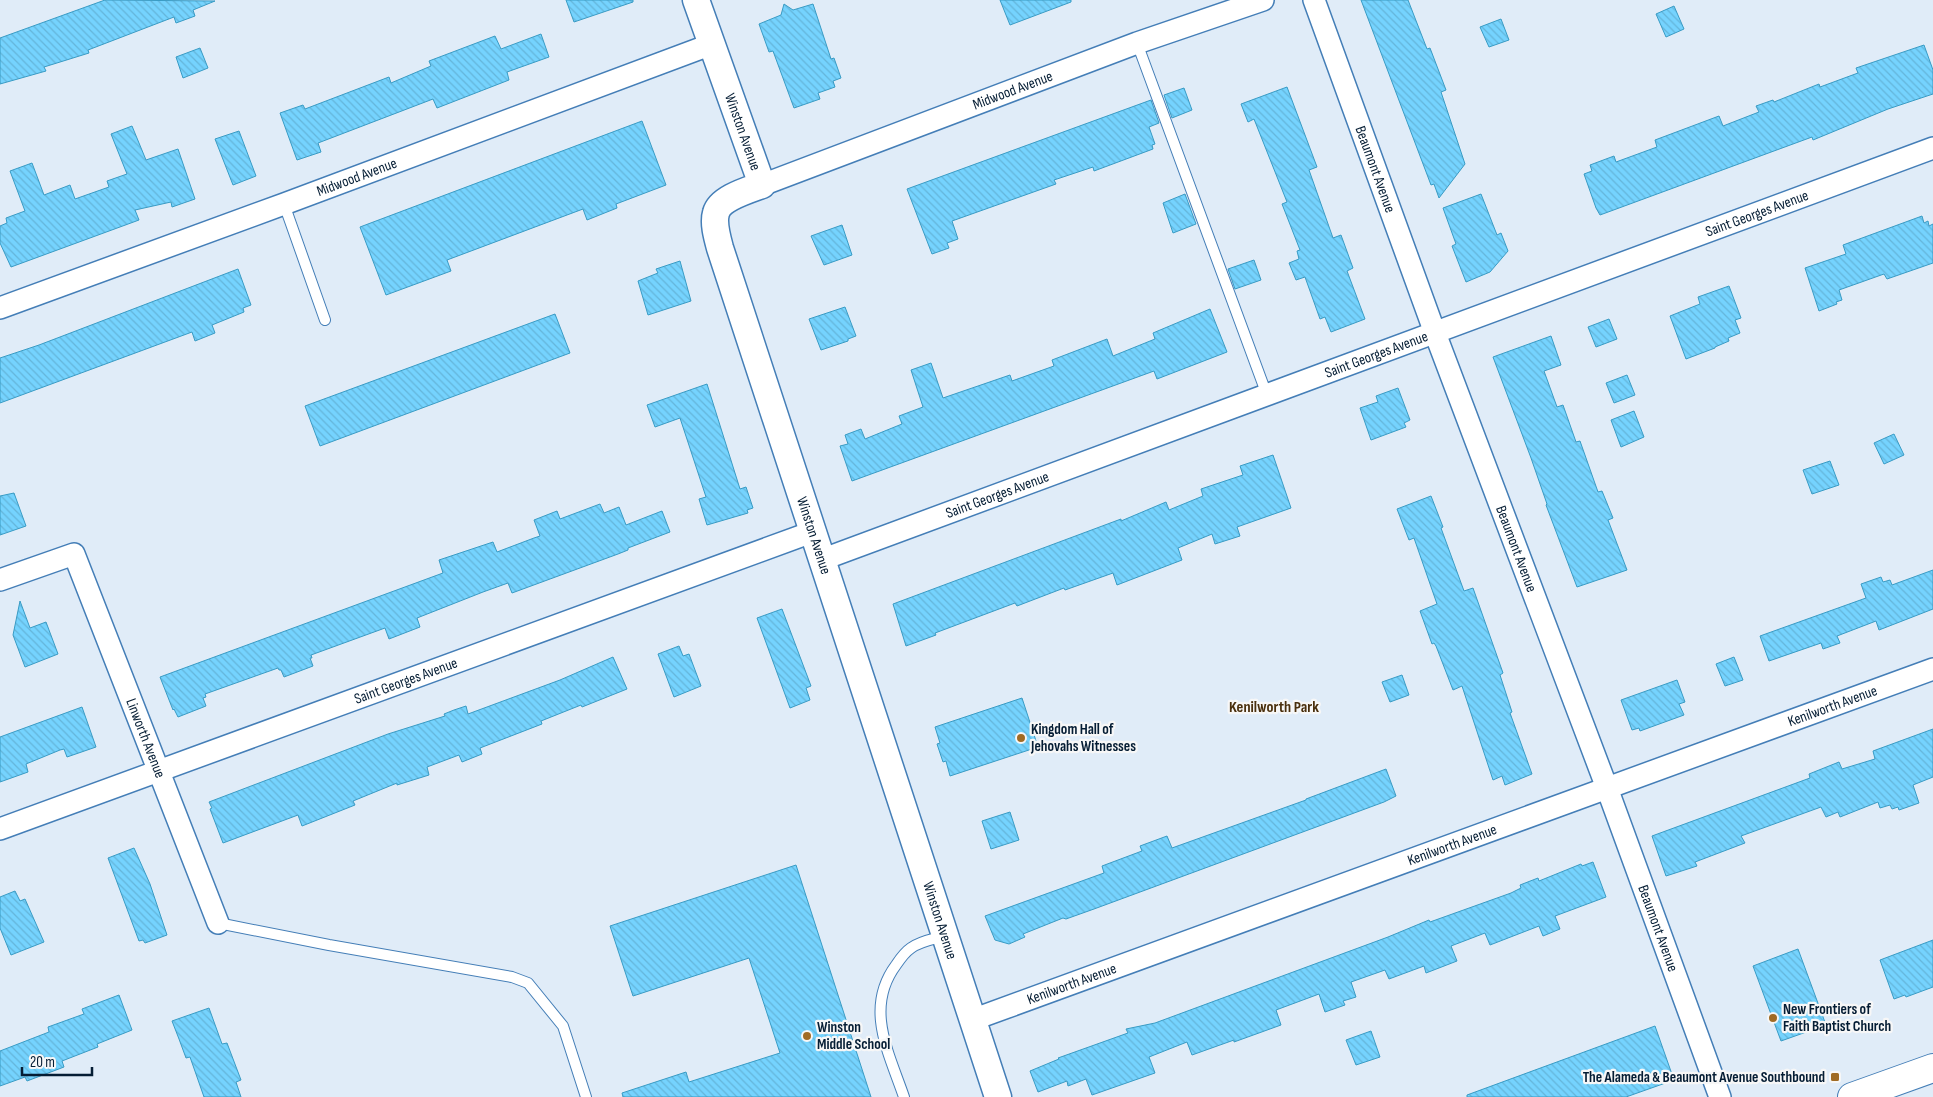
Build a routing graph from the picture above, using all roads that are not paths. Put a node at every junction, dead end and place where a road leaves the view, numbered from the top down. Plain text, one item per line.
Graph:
1 (696, 0) edge
2 (1263, 0) edge
3 (1314, 0) edge
4 (1137, 43) junction
5 (712, 44) junction
6 (1933, 148) edge
7 (762, 185) junction
8 (284, 204) junction
9 (0, 308) edge
10 (325, 320) dead end
11 (1435, 333) junction
12 (1267, 395) junction
13 (812, 532) junction
14 (821, 560) junction
15 (0, 580) edge
16 (1933, 669) edge
17 (158, 770) junction
18 (1607, 788) junction
19 (0, 829) edge
20 (218, 923) joint
21 (945, 936) junction
22 (972, 1020) junction
23 (1930, 1072) edge
24 (586, 1097) edge
25 (904, 1097) edge
26 (998, 1097) edge
27 (1720, 1097) edge
28 (1852, 1097) edge

1 - 5 street, Winston Avenue
2 - 4 street, Midwood Avenue
3 - 11 street, Beaumont Avenue
4 - 7 street, Midwood Avenue
4 - 12 lane
5 - 7 street, Winston Avenue
5 - 8 street, Midwood Avenue
6 - 11 street, Saint Georges Avenue
7 - 13 street, Winston Avenue
8 - 9 street, Midwood Avenue
8 - 10 lane
11 - 12 street, Saint Georges Avenue
11 - 18 street, Beaumont Avenue
12 - 14 street, Saint Georges Avenue
13 - 14 street, Winston Avenue
13 - 17 street, Saint Georges Avenue
14 - 21 street, Winston Avenue
15 - 17 street, Linworth Avenue
16 - 18 street, Kenilworth Avenue
17 - 19 street, Saint Georges Avenue
17 - 20 street, Linworth Avenue
18 - 22 street, Kenilworth Avenue
18 - 27 street, Beaumont Avenue
20 - 24 lane
21 - 22 street, Winston Avenue
21 - 25 lane
22 - 26 street, Winston Avenue
23 - 28 main road

